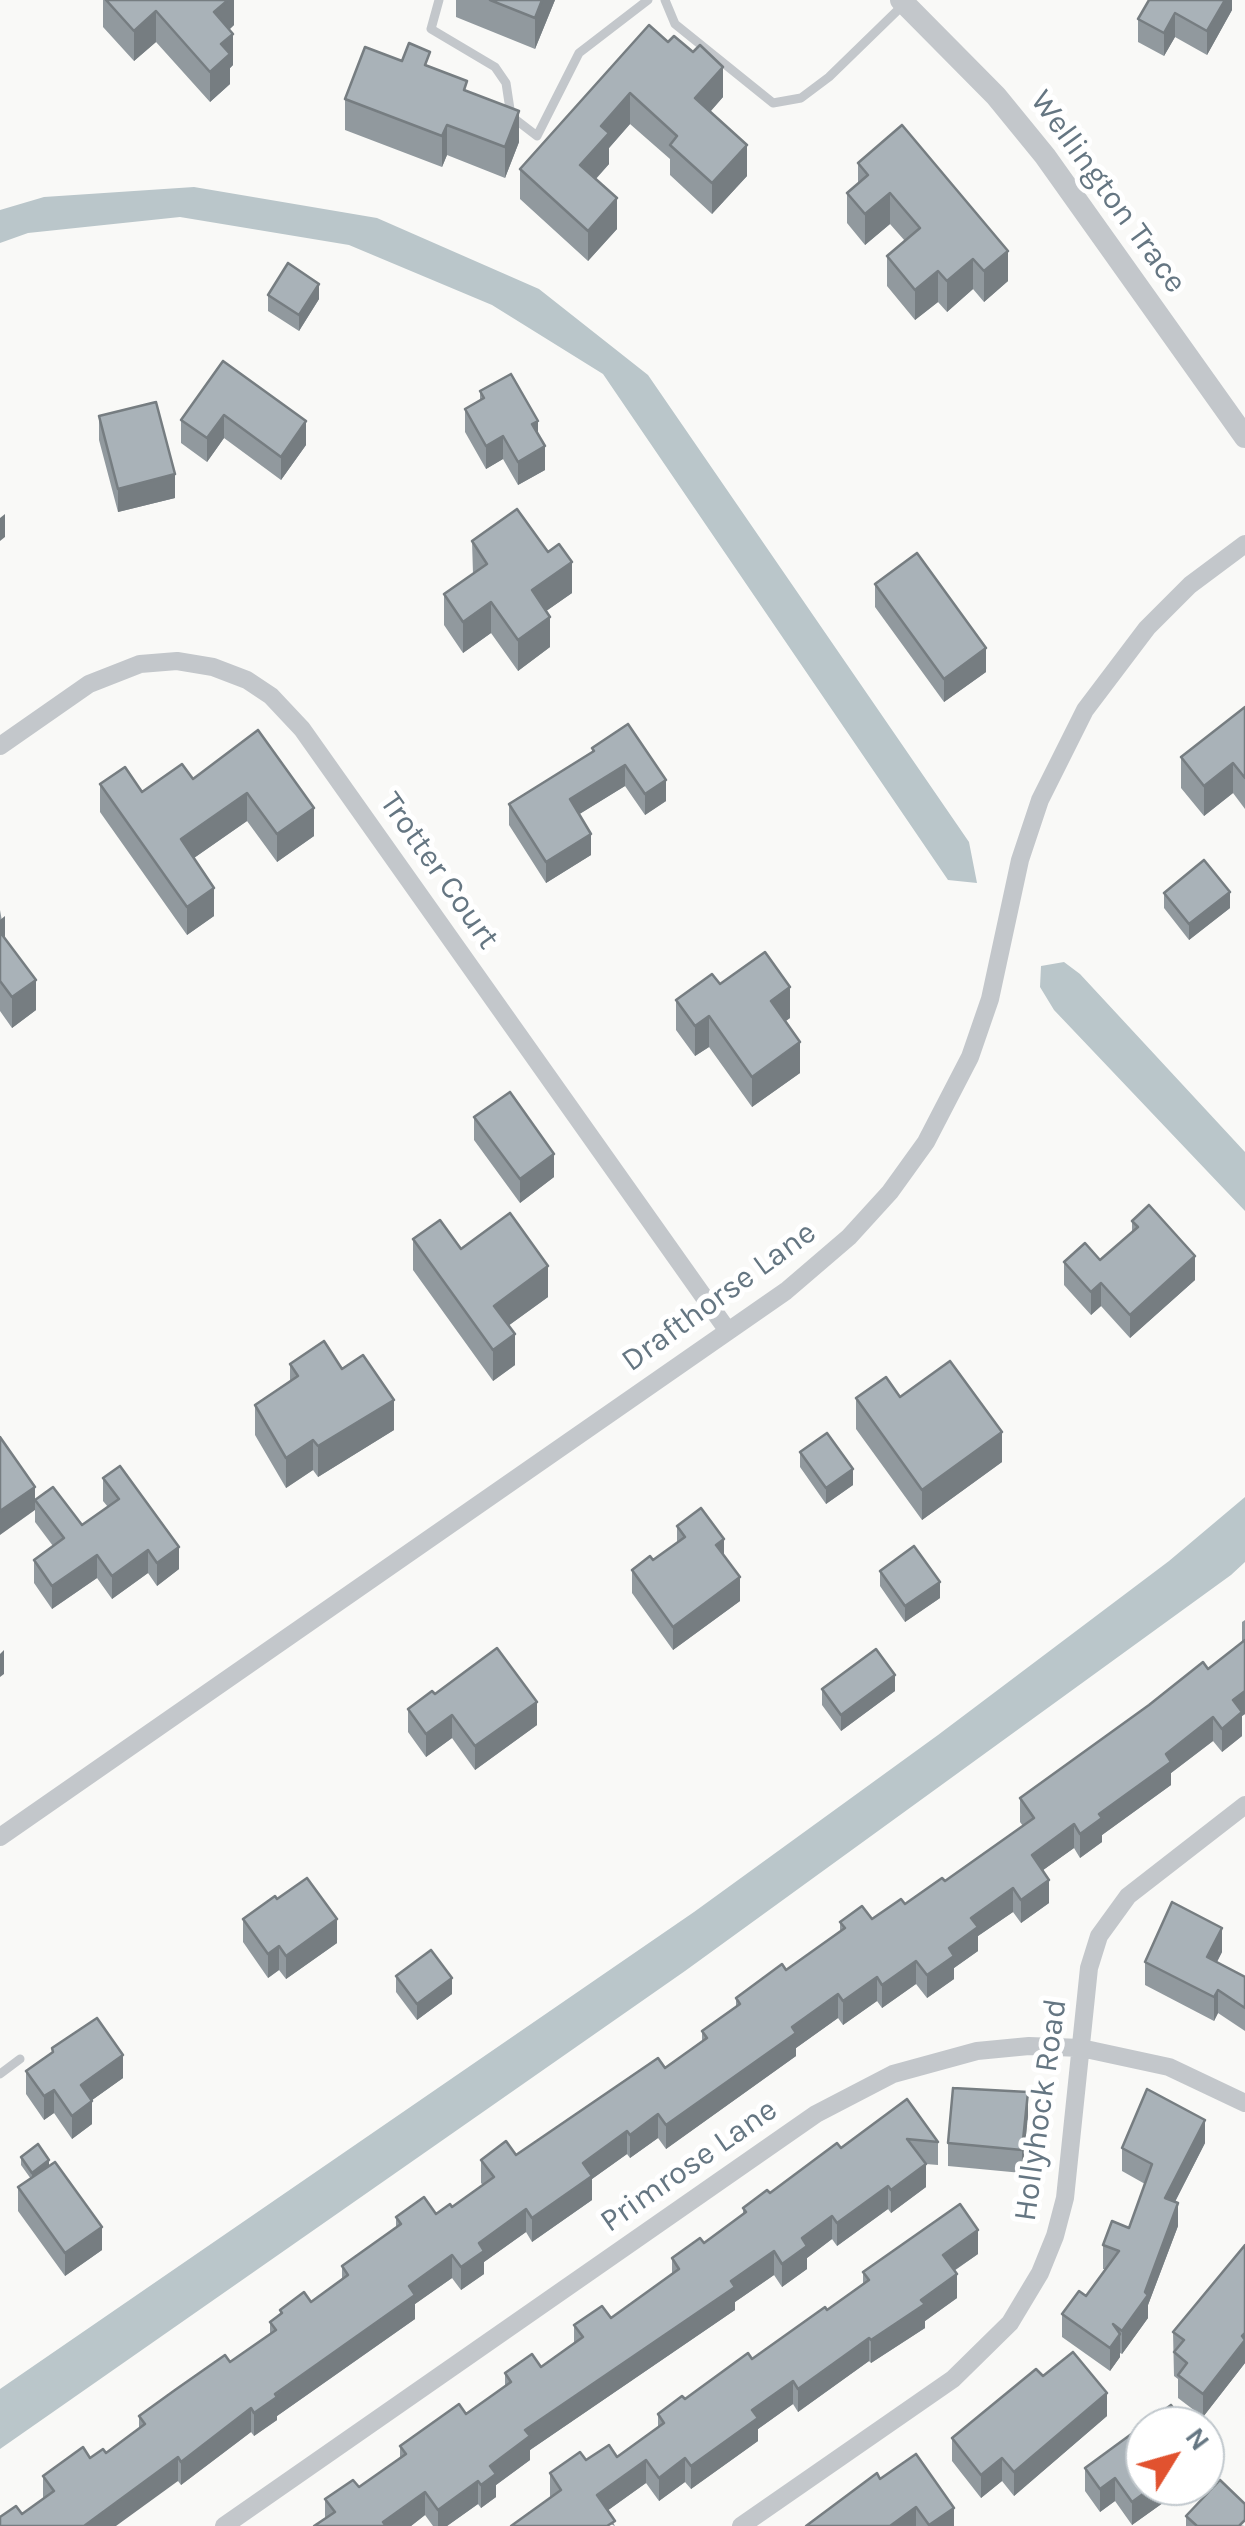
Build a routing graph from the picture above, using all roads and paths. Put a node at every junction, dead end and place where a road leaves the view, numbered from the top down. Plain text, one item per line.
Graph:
1 (439, 0) edge
2 (648, 0) edge
3 (665, 0) edge
4 (902, 2) edge
5 (1245, 437) edge
6 (1245, 544) edge
7 (0, 746) edge
8 (728, 1332) junction
9 (1245, 1805) edge
10 (0, 1838) edge
11 (1081, 2048) junction
12 (20, 2059) dead end
13 (0, 2074) edge
14 (1245, 2103) edge
15 (224, 2526) edge
16 (742, 2526) edge

1 - 2 lane
3 - 4 lane
4 - 5 street, Wellington Trace
6 - 8 street, Drafthorse Lane
7 - 8 street, Trotter Court
8 - 10 street, Drafthorse Lane
9 - 11 street, Hollyhock Road
11 - 14 street, Primrose Lane
11 - 15 street, Primrose Lane
11 - 16 street, Hollyhock Road
12 - 13 lane

